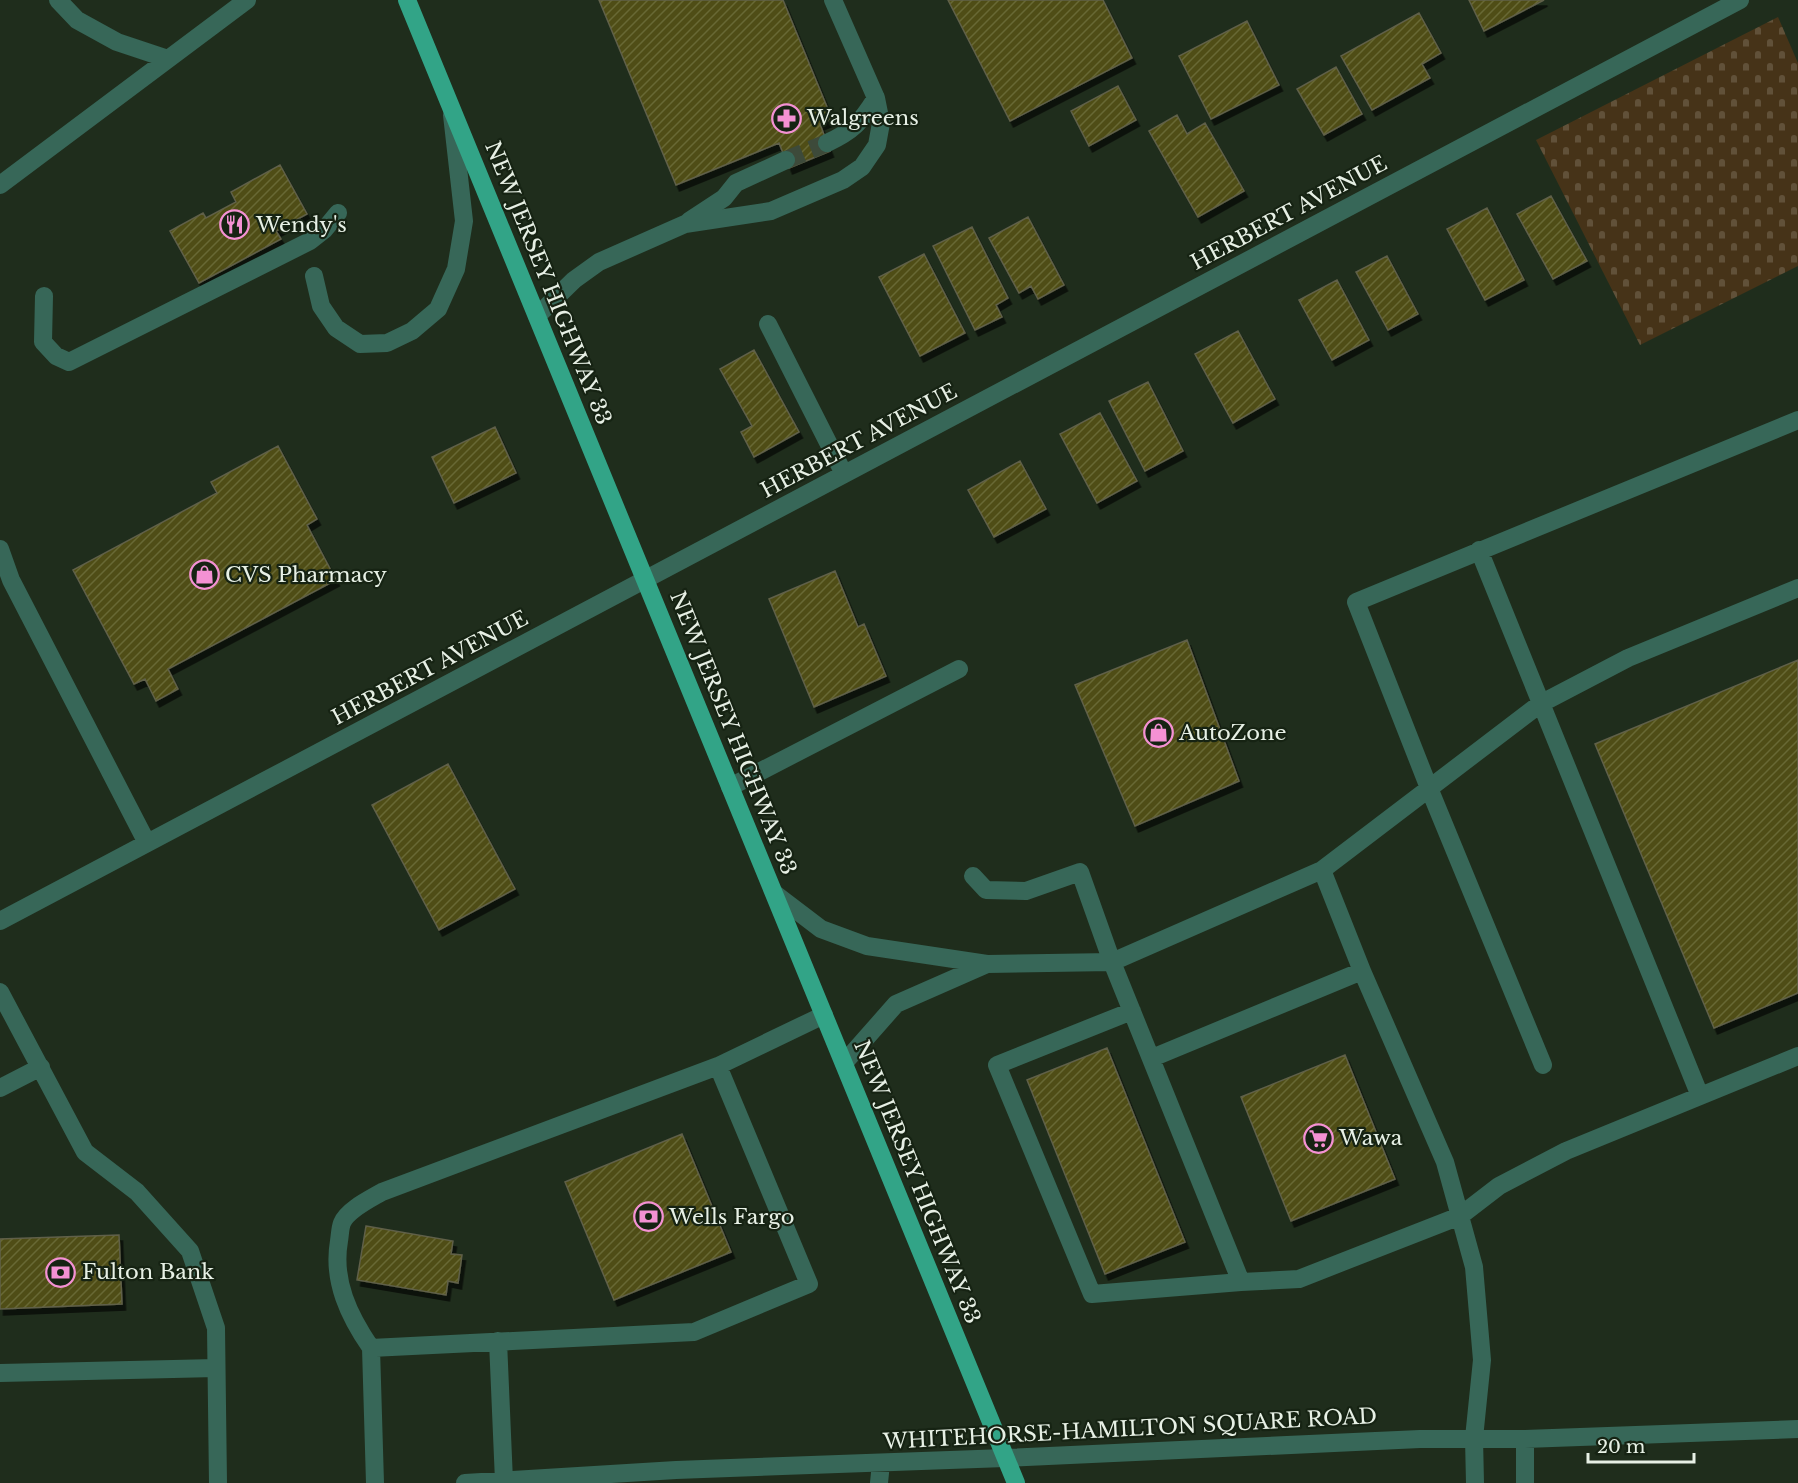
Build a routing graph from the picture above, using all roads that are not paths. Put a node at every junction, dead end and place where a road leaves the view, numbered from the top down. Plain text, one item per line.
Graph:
1 (58, 0) edge
2 (247, 0) edge
3 (407, 0) edge
4 (833, 0) edge
5 (1740, 0) edge
6 (168, 59) junction
7 (876, 98) junction
8 (451, 107) junction
9 (827, 143) tunnel mouth
10 (786, 160) tunnel mouth
11 (0, 185) edge
12 (338, 213) dead end
13 (686, 224) junction
14 (314, 276) dead end
15 (44, 296) dead end
16 (537, 316) junction
17 (768, 324) dead end
18 (1798, 420) edge
19 (844, 474) junction
20 (0, 549) edge
21 (1479, 550) junction
22 (645, 579) junction
23 (1798, 588) edge
24 (959, 669) dead end
25 (1540, 704) junction
26 (730, 787) junction
27 (1429, 788) junction
28 (147, 843) junction
29 (1322, 870) junction
30 (973, 876) dead end
31 (775, 894) junction
32 (0, 921) edge
33 (1112, 962) junction
34 (987, 964) junction
35 (1362, 971) junction
36 (0, 992) edge
37 (1132, 1011) junction
38 (824, 1015) junction
39 (1798, 1056) edge
40 (1152, 1058) junction
41 (844, 1064) junction
42 (1543, 1065) dead end
43 (718, 1066) junction
44 (41, 1067) junction
45 (0, 1088) edge
46 (1700, 1096) junction
47 (1460, 1216) junction
48 (1241, 1282) junction
49 (498, 1341) junction
50 (371, 1348) junction
51 (216, 1368) junction
52 (0, 1373) edge
53 (1798, 1429) edge
54 (1474, 1438) junction
55 (1525, 1439) junction
56 (1005, 1458) junction
57 (880, 1463) junction
58 (504, 1481) junction
59 (218, 1483) edge
60 (375, 1483) edge
61 (465, 1483) edge
62 (879, 1483) edge
63 (1016, 1483) edge
64 (1475, 1483) edge
65 (1525, 1483) edge

1 - 6 street
2 - 6 street
3 - 8 main road, NEW JERSEY HIGHWAY 33
4 - 7 street
5 - 19 street, HERBERT AVENUE
6 - 11 street
7 - 9 street
7 - 13 street
8 - 14 street
8 - 16 main road, NEW JERSEY HIGHWAY 33
10 - 13 street
12 - 15 street
13 - 16 street
16 - 22 main road, NEW JERSEY HIGHWAY 33
17 - 19 street
18 - 21 street
19 - 22 street, HERBERT AVENUE
20 - 28 street
21 - 25 street
21 - 27 street
22 - 26 main road, NEW JERSEY HIGHWAY 33
22 - 28 street, HERBERT AVENUE
23 - 25 street
24 - 26 street
25 - 27 street
25 - 46 street
26 - 31 main road, NEW JERSEY HIGHWAY 33
27 - 29 street
27 - 42 street
28 - 32 street, HERBERT AVENUE
29 - 33 street
29 - 35 street
30 - 33 street
31 - 34 street
31 - 38 main road, NEW JERSEY HIGHWAY 33
33 - 34 street
33 - 37 street
34 - 41 street
35 - 40 street
35 - 47 street
36 - 44 street
37 - 40 street
37 - 48 street
38 - 41 main road, NEW JERSEY HIGHWAY 33
38 - 43 street
39 - 46 street
40 - 48 street
41 - 56 main road, NEW JERSEY HIGHWAY 33
43 - 49 street
43 - 50 street
44 - 45 street
44 - 51 street
46 - 47 street
47 - 48 street
47 - 54 street
49 - 50 street
49 - 58 street
50 - 60 street
51 - 52 street
51 - 59 street
53 - 55 street, WHITEHORSE-HAMILTON SQUARE ROAD
54 - 55 street, WHITEHORSE-HAMILTON SQUARE ROAD
54 - 56 street, WHITEHORSE-HAMILTON SQUARE ROAD
54 - 64 street
55 - 65 street
56 - 57 street, WHITEHORSE-HAMILTON SQUARE ROAD
56 - 63 main road, NEW JERSEY HIGHWAY 33
57 - 58 street, WHITEHORSE-HAMILTON SQUARE ROAD
57 - 62 street
58 - 61 street, WHITEHORSE-HAMILTON SQUARE ROAD

